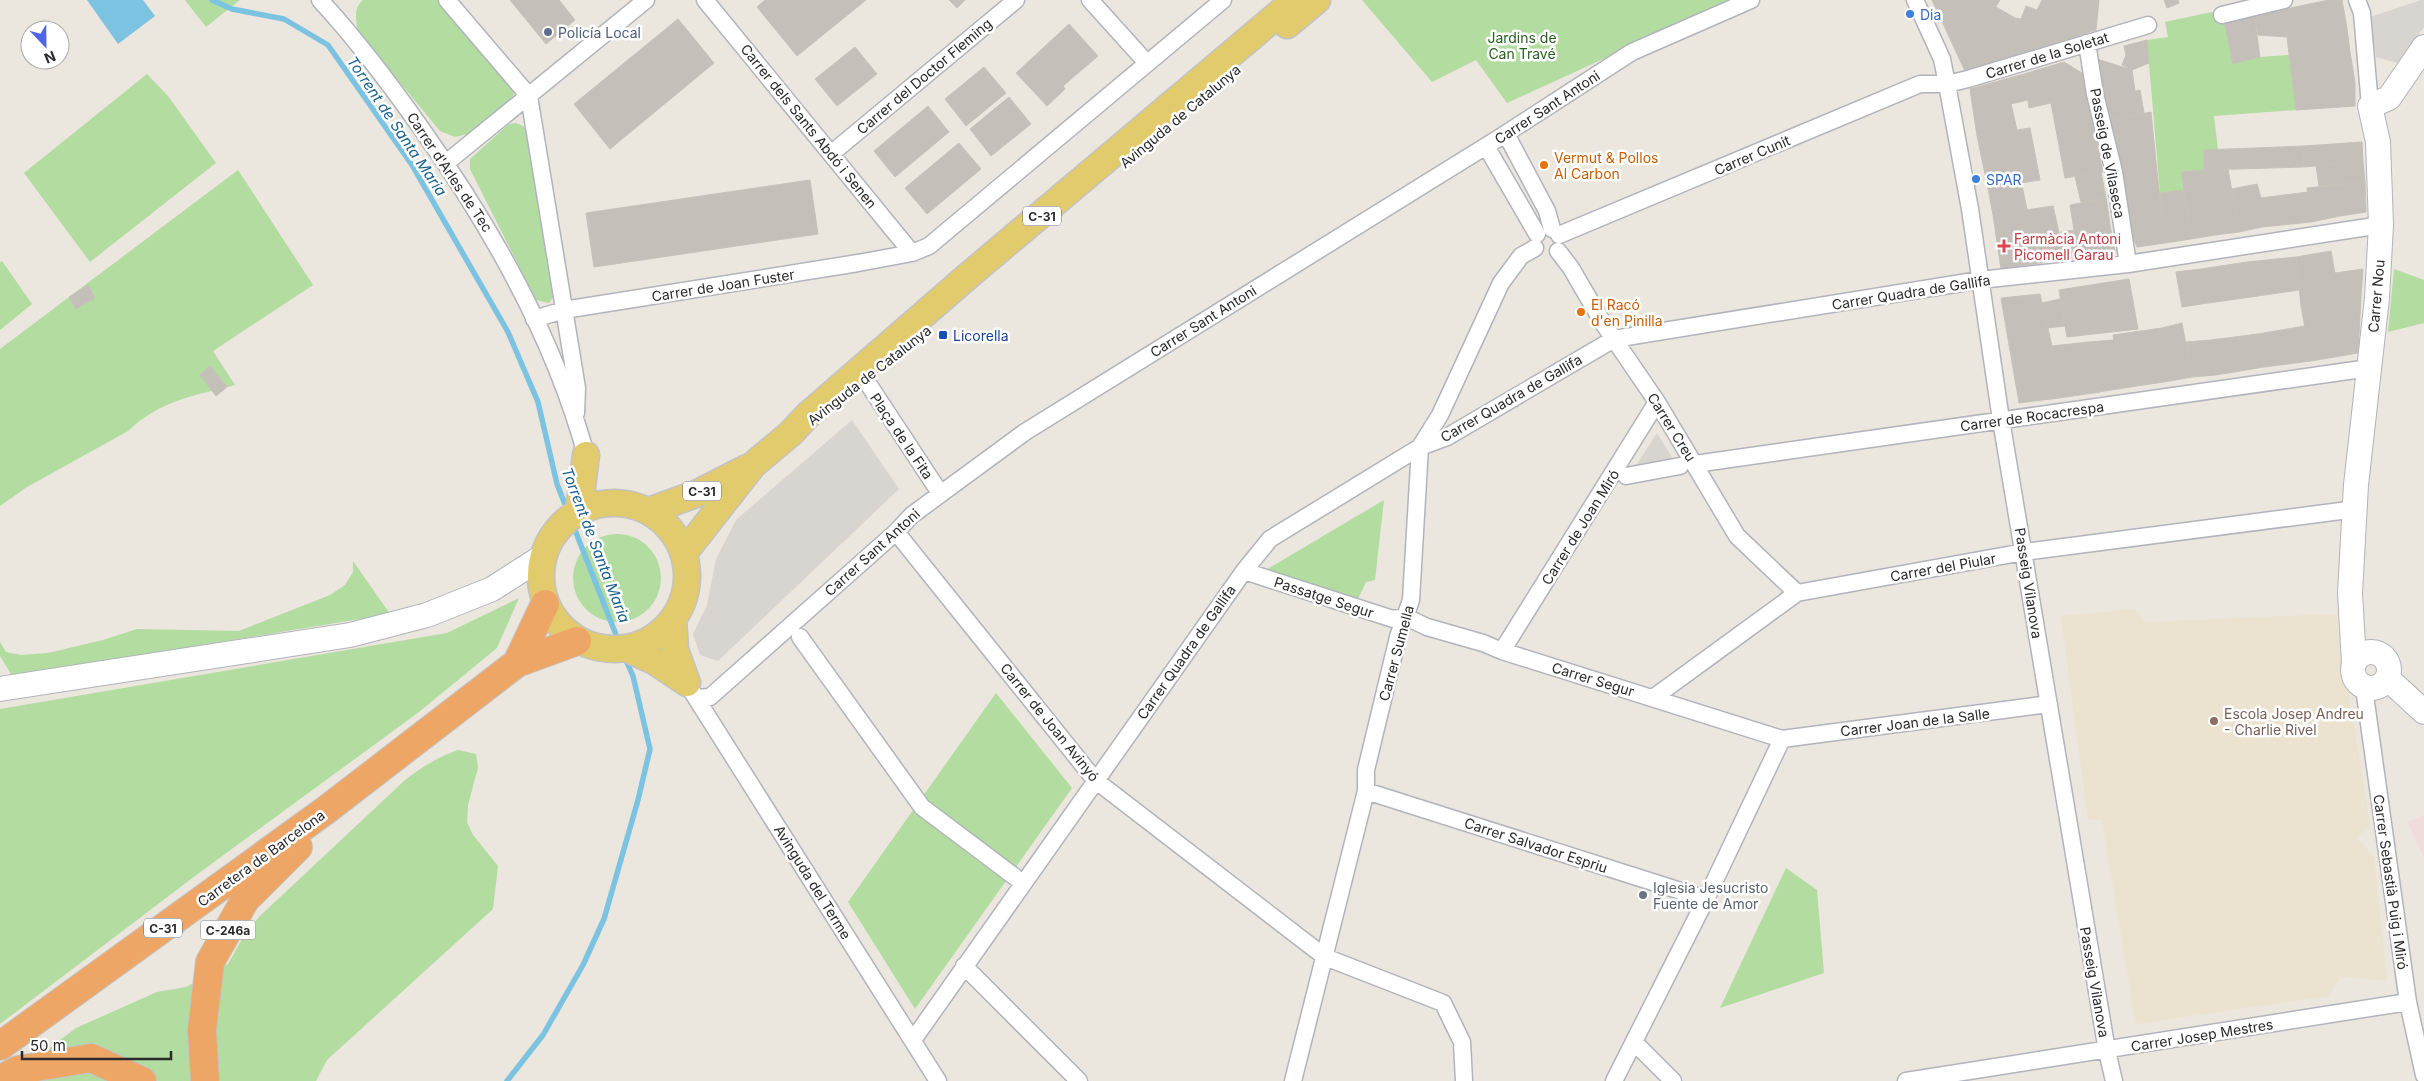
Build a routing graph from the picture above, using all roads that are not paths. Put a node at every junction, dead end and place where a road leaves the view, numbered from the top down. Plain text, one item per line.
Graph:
1 (447, 0) edge
2 (646, 0) edge
3 (705, 0) edge
4 (1016, 0) edge
5 (1090, 0) edge
6 (1223, 0) edge
7 (1296, 0) edge
8 (1317, 0) edge
9 (1751, 0) edge
10 (1915, 0) edge
11 (2284, 0) edge
12 (2357, 0) edge
13 (329, 3) edge
14 (2222, 15) dead end
15 (2148, 25) dead end
16 (2087, 43) junction
17 (2424, 47) edge
18 (1146, 62) junction
19 (1947, 84) junction
20 (529, 96) junction
21 (2370, 106) junction
22 (1506, 134) junction
23 (1486, 146) junction
24 (832, 153) junction
25 (446, 163) junction
26 (2381, 225) junction
27 (1548, 240) junction
28 (912, 253) junction
29 (2128, 264) junction
30 (1980, 280) junction
31 (564, 310) junction
32 (534, 319) junction
33 (1614, 340) junction
34 (2369, 368) junction
35 (865, 380) junction
36 (1657, 402) junction
37 (576, 418) junction
38 (2001, 420) junction
39 (790, 434) junction
40 (1420, 447) junction
41 (586, 455) junction
42 (753, 465) junction
43 (1688, 465) junction
44 (1626, 476) dead end
45 (940, 493) junction
46 (614, 502) junction
47 (2356, 509) junction
48 (649, 511) junction
49 (571, 517) junction
50 (896, 532) junction
51 (2024, 552) junction
52 (684, 553) junction
53 (542, 557) junction
54 (1244, 571) junction
55 (1797, 592) junction
56 (2350, 593) junction
57 (545, 604) junction
58 (1406, 617) junction
59 (673, 619) junction
60 (800, 637) dead end
61 (578, 641) junction
62 (622, 649) junction
63 (1502, 651) junction
64 (2378, 654) junction
65 (517, 663) junction
66 (2354, 663) junction
67 (2387, 678) junction
68 (2364, 688) junction
69 (0, 689) edge
70 (692, 690) junction
71 (1653, 698) junction
72 (2049, 704) junction
73 (2424, 712) edge
74 (1782, 739) junction
75 (1095, 780) junction
76 (1366, 791) junction
77 (326, 810) junction
78 (1015, 878) dead end
79 (1706, 899) junction
80 (1325, 957) junction
81 (964, 966) junction
82 (2408, 1002) junction
83 (913, 1040) junction
84 (1634, 1042) junction
85 (0, 1046) edge
86 (2107, 1051) junction
87 (2424, 1075) edge
88 (0, 1080) edge
89 (142, 1081) edge
90 (204, 1081) edge
91 (938, 1081) edge
92 (1079, 1081) edge
93 (1293, 1081) edge
94 (1464, 1081) edge
95 (1614, 1081) edge
96 (1673, 1081) edge
97 (1906, 1081) edge
98 (2114, 1081) edge

1 - 20 street
2 - 20 street
3 - 24 street, Carrer dels Sants Abdó i Senen
4 - 24 street, Carrer del Doctor Fleming
5 - 18 street
6 - 18 street
7 - 39 main road, Avinguda de Catalunya / C-31
8 - 35 main road, Avinguda de Catalunya / C-31
9 - 22 street, Carrer Sant Antoni
10 - 19 street, Passeig Vilanova
11 - 14 street
12 - 21 street, Carrer Nou
13 - 25 street, Carrer d'Arles de Tec
15 - 16 street, Carrer de la Soletat
16 - 19 street, Carrer de la Soletat
16 - 29 street, Passeig de Vilaseca
17 - 21 street
18 - 28 street
19 - 27 street, Carrer Cunit
19 - 30 street, Passeig Vilanova
20 - 25 street
20 - 31 street, Carrer d'Arles de Tec
21 - 26 street, Carrer Nou
22 - 23 street, Carrer Sant Antoni
22 - 27 street, Carrer Creu
23 - 27 street, Carrer Creu
23 - 45 street, Carrer Sant Antoni
24 - 28 street, Carrer dels Sants Abdó i Senen
25 - 32 street, Carrer d'Arles de Tec
26 - 29 street, Carrer Quadra de Gallifa
26 - 34 street, Carrer Nou
27 - 33 street, Carrer Creu
27 - 40 street, Carrer Sumella
28 - 31 street, Carrer de Joan Fuster
29 - 30 street, Carrer Quadra de Gallifa
30 - 33 street, Carrer Quadra de Gallifa
30 - 38 street, Passeig Vilanova
31 - 32 street, Carrer de Joan Fuster
31 - 37 street, Carrer d'Arles de Tec
32 - 37 street, Carrer d'Arles de Tec
33 - 36 street, Carrer Creu
33 - 40 street, Carrer Quadra de Gallifa
34 - 38 street, Carrer de Rocacrespa
34 - 47 street, Carrer Nou
35 - 39 main road, Avinguda de Catalunya / C-31
35 - 45 street, Plaça de la Fita
36 - 43 street, Carrer Creu
36 - 63 street, Carrer de Joan Miró
37 - 41 street, Carrer d'Arles de Tec
38 - 43 street, Carrer de Rocacrespa
38 - 51 street, Passeig Vilanova
39 - 42 main road, C-31
40 - 54 street, Carrer Quadra de Gallifa
40 - 58 street, Carrer Sumella
41 - 46 main road
41 - 49 main road
42 - 48 main road, C-31
42 - 52 main road, C-31
43 - 44 street, Carrer de Rocacrespa
43 - 55 street, Carrer Creu
45 - 50 street, Carrer Sant Antoni
46 - 48 main road
46 - 49 main road
47 - 51 street, Carrer del Piular
47 - 56 street, Carrer Nou
48 - 52 main road
49 - 53 main road
50 - 70 street, Carrer Sant Antoni
50 - 75 street, Carrer de Joan Avinyó
51 - 55 street, Carrer del Piular
51 - 72 street, Passeig Vilanova
52 - 59 main road
53 - 57 main road
53 - 69 street
54 - 58 street, Passatge Segur
54 - 75 street, Carrer Quadra de Gallifa
55 - 71 street, Carrer del Piular
56 - 64 street, Carrer Nou
56 - 66 street, Carrer Nou
57 - 61 main road
57 - 65 highway, C-31
58 - 63 street, Carrer Segur
58 - 76 street, Carrer Sumella
59 - 62 main road
59 - 70 main road
60 - 78 street
61 - 62 main road
61 - 65 highway, C-31
62 - 70 main road
63 - 71 street, Carrer Segur
64 - 66 street
64 - 67 street
65 - 77 highway, Carretera de Barcelona / C-31
66 - 68 street
67 - 68 street
67 - 73 street
68 - 82 street, Carrer Sebastià Puig i Miró
70 - 83 street, Avinguda del Terme
71 - 74 street, Carrer Segur
72 - 74 street, Carrer Joan de la Salle
72 - 86 street, Passeig Vilanova
74 - 79 street
75 - 80 street, Carrer de Joan Avinyó
75 - 81 street, Carrer Quadra de Gallifa
76 - 79 street, Carrer Salvador Espriu
76 - 80 street, Carrer Sumella
77 - 85 highway, Carretera de Barcelona / C-31
77 - 90 highway, C-246a
79 - 84 street
80 - 93 street, Carrer Sumella
80 - 94 street, Carrer de Joan Avinyó
81 - 83 street, Carrer Quadra de Gallifa
81 - 92 street
82 - 86 street, Carrer Josep Mestres
82 - 87 street, Carrer Sebastià Puig i Miró
83 - 91 street, Avinguda del Terme
84 - 95 street
84 - 96 street
86 - 97 street, Carrer Josep Mestres
86 - 98 street, Passeig Vilanova
88 - 89 highway

